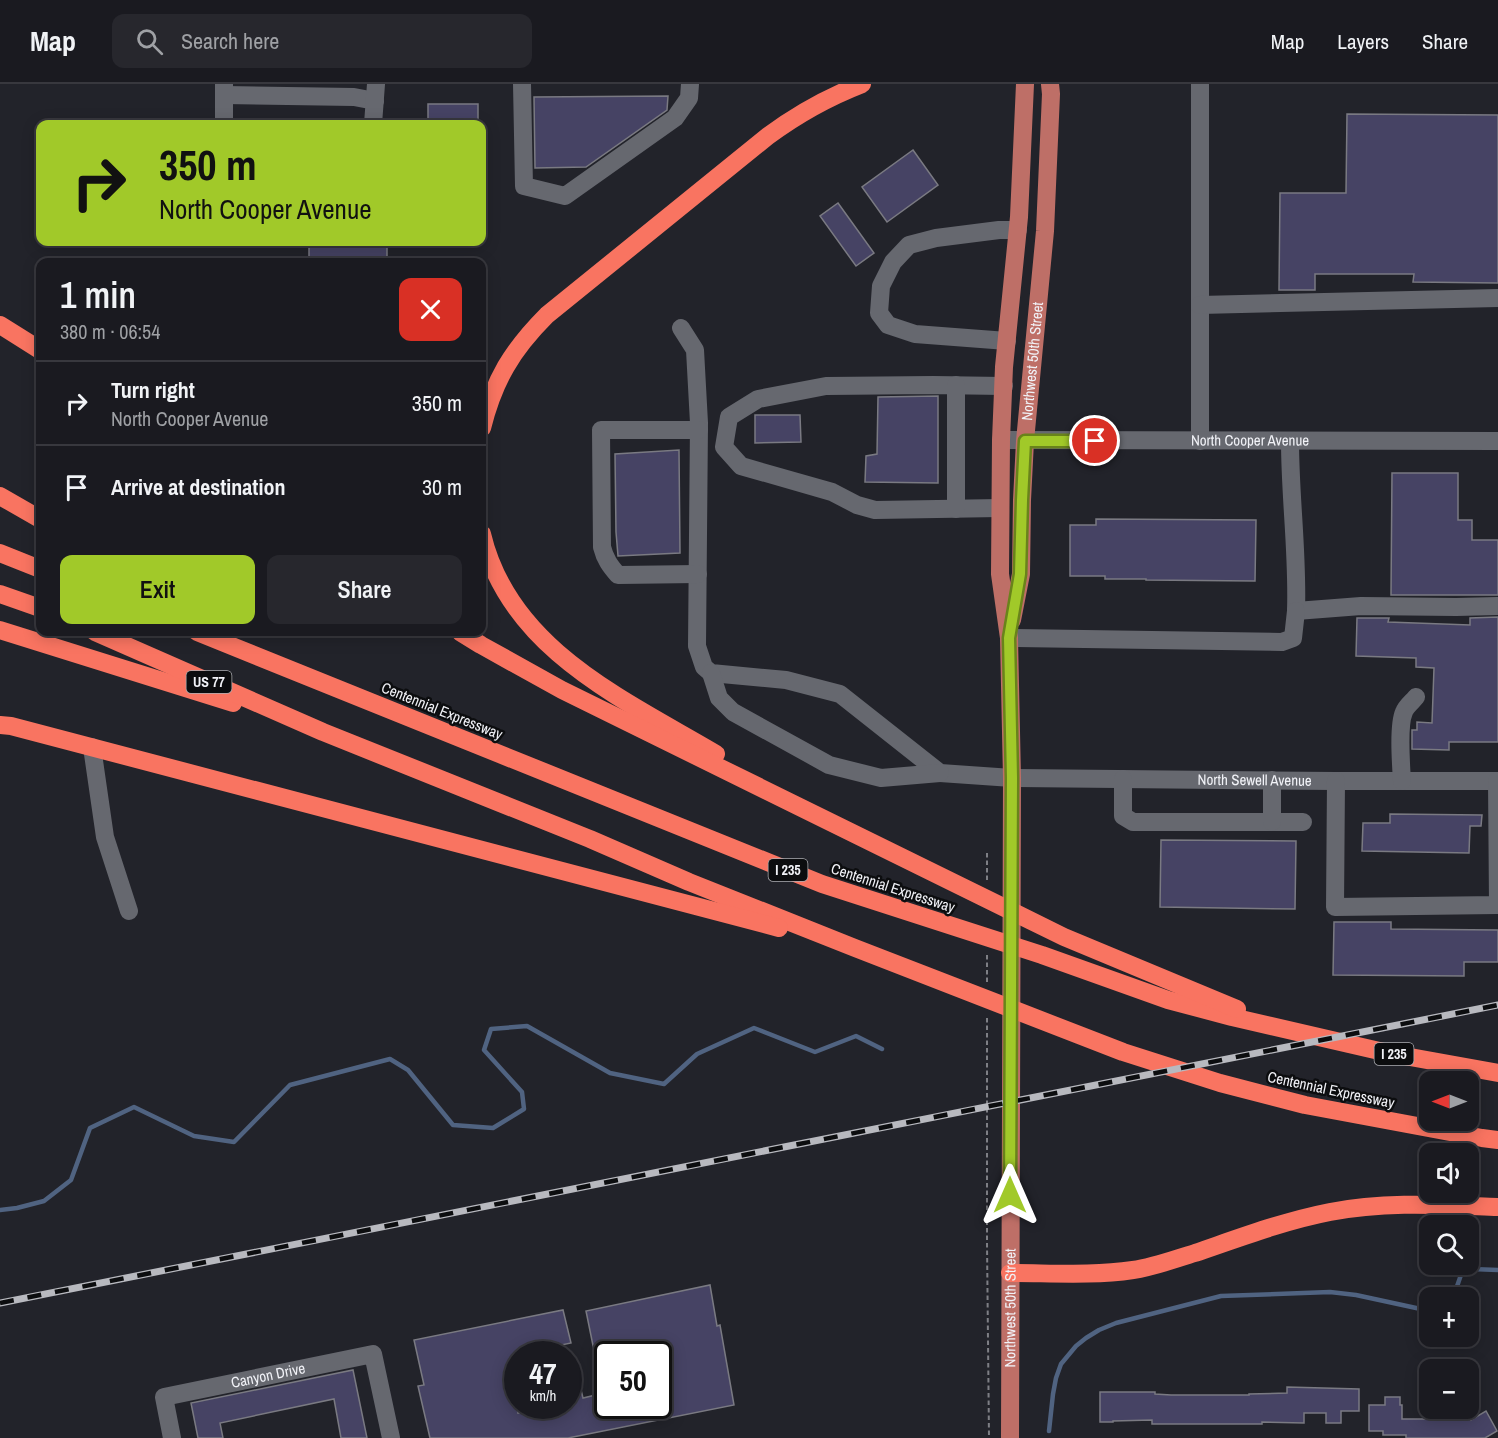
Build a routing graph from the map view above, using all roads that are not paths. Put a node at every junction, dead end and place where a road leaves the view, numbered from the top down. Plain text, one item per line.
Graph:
1 (522, 84) edge
2 (690, 84) edge
3 (862, 84) edge
4 (1024, 84) edge
5 (1050, 84) edge
6 (1200, 84) edge
7 (224, 90) edge
8 (375, 92) edge
9 (224, 120) edge
10 (373, 120) edge
11 (1018, 230) junction
12 (1498, 298) edge
13 (1200, 305) junction
14 (0, 326) edge
15 (681, 328) dead end
16 (1007, 341) junction
17 (36, 348) edge
18 (956, 385) junction
19 (1004, 386) junction
20 (486, 415) edge
21 (699, 430) junction
22 (1001, 440) junction
23 (1025, 441) junction
24 (1200, 441) junction
25 (1290, 441) junction
26 (1498, 441) edge
27 (0, 496) edge
28 (1000, 508) junction
29 (956, 509) junction
30 (36, 517) edge
31 (486, 546) edge
32 (0, 553) edge
33 (36, 567) edge
34 (698, 574) junction
35 (0, 594) edge
36 (1498, 606) edge
37 (36, 607) edge
38 (1296, 611) junction
39 (0, 630) edge
40 (103, 636) edge
41 (207, 636) edge
42 (237, 636) edge
43 (466, 636) edge
44 (1009, 638) junction
45 (298, 672) junction
46 (711, 673) junction
47 (1416, 697) dead end
48 (0, 725) edge
49 (323, 732) junction
50 (92, 747) junction
51 (940, 773) junction
52 (1012, 778) junction
53 (1123, 779) junction
54 (1272, 780) junction
55 (1336, 781) junction
56 (1402, 781) junction
57 (1497, 781) edge
58 (1272, 822) junction
59 (1303, 822) dead end
60 (841, 828) junction
61 (129, 911) dead end
62 (855, 948) junction
63 (1291, 1031) junction
64 (1498, 1073) edge
65 (1498, 1140) edge
66 (1498, 1207) edge
67 (1010, 1273) junction
68 (172, 1438) edge
69 (391, 1438) edge
70 (1010, 1438) edge

1 - 2 street
3 - 20 highway
4 - 11 main road, Northwest 50th Street
5 - 23 main road, Northwest 50th Street
6 - 13 street
7 - 8 street
7 - 9 street
8 - 10 street
11 - 16 main road, Northwest 50th Street
11 - 16 street
12 - 13 street
13 - 24 street
14 - 17 highway
15 - 21 street
16 - 19 main road, Northwest 50th Street
18 - 19 street
18 - 29 street
18 - 29 street
19 - 22 main road, Northwest 50th Street
21 - 34 street
21 - 34 street
22 - 23 street, North Cooper Avenue
22 - 28 main road, Northwest 50th Street
23 - 24 street, North Cooper Avenue
23 - 44 main road, Northwest 50th Street
24 - 25 street, North Cooper Avenue
25 - 26 street, North Cooper Avenue
25 - 38 street
27 - 30 highway
28 - 29 street
28 - 44 main road, Northwest 50th Street
31 - 60 highway
32 - 33 highway
34 - 46 street, North Sewell Avenue
35 - 37 highway
36 - 38 street
38 - 44 street
39 - 49 highway
40 - 49 highway, US 77
41 - 45 highway
42 - 45 highway
43 - 60 highway
44 - 52 main road, Northwest 50th Street
45 - 63 highway, Centennial Expressway / I 235
46 - 51 street
46 - 51 street, North Sewell Avenue
47 - 56 street
48 - 50 highway
49 - 62 highway, Centennial Expressway
50 - 61 street
50 - 62 highway
51 - 52 street, North Sewell Avenue
52 - 53 street, North Sewell Avenue
52 - 67 main road, Northwest 50th Street
53 - 54 street, North Sewell Avenue
53 - 58 street
54 - 55 street, North Sewell Avenue
54 - 58 street
55 - 56 street, North Sewell Avenue
55 - 57 street
56 - 57 street, North Sewell Avenue
58 - 59 street
60 - 63 highway
62 - 65 highway, Centennial Expressway
63 - 64 highway, Centennial Expressway / I 235
66 - 67 highway
67 - 70 main road, Northwest 50th Street
68 - 69 street, Canyon Drive

